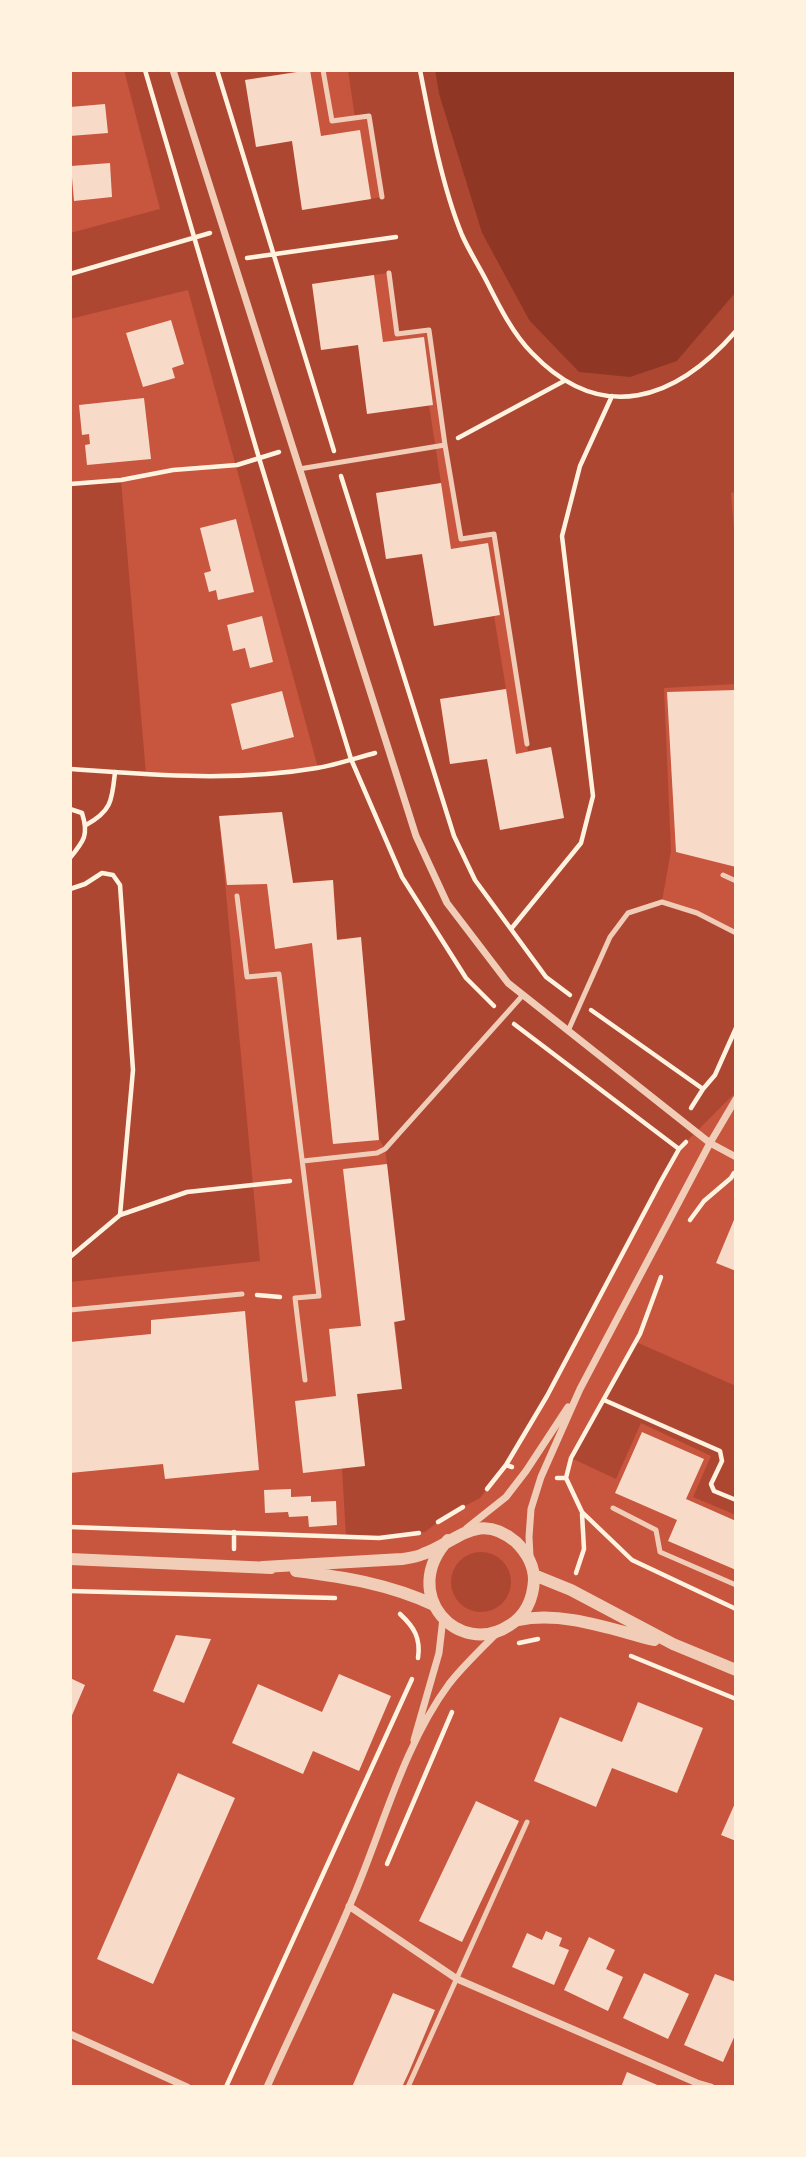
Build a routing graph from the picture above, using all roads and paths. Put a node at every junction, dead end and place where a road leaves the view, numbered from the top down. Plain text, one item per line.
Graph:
1 (173, 70) edge
2 (218, 70) edge
3 (323, 70) edge
4 (420, 70) edge
5 (382, 197) dead end
6 (224, 230) junction
7 (396, 237) dead end
8 (273, 254) junction
9 (234, 260) junction
10 (389, 273) dead end
11 (70, 274) edge
12 (736, 331) edge
13 (564, 381) junction
14 (612, 396) junction
15 (444, 445) junction
16 (293, 448) junction
17 (337, 463) junction
18 (299, 469) junction
19 (70, 484) edge
20 (527, 744) dead end
21 (389, 750) junction
22 (70, 769) edge
23 (115, 772) junction
24 (70, 809) edge
25 (86, 825) junction
26 (70, 858) edge
27 (723, 875) dead end
28 (736, 881) edge
29 (70, 889) edge
30 (237, 896) dead end
31 (511, 929) junction
32 (736, 933) edge
33 (523, 995) junction
34 (581, 1003) junction
35 (736, 1028) edge
36 (568, 1031) junction
37 (703, 1089) junction
38 (736, 1099) edge
39 (683, 1121) junction
40 (696, 1131) junction
41 (670, 1143) dead end
42 (710, 1143) junction
43 (736, 1157) edge
44 (303, 1161) junction
45 (736, 1168) edge
46 (305, 1180) junction
47 (120, 1215) junction
48 (684, 1229) dead end
49 (70, 1257) edge
50 (662, 1275) dead end
51 (242, 1294) joint
52 (295, 1298) junction
53 (70, 1310) edge
54 (304, 1380) dead end
55 (580, 1388) junction
56 (604, 1401) junction
57 (506, 1465) junction
58 (526, 1471) junction
59 (541, 1477) junction
60 (566, 1478) junction
61 (480, 1498) dead end
62 (736, 1500) edge
63 (472, 1502) dead end
64 (613, 1508) dead end
65 (435, 1524) dead end
66 (70, 1527) edge
67 (425, 1532) dead end
68 (462, 1533) junction
69 (448, 1540) junction
70 (70, 1559) edge
71 (530, 1561) junction
72 (262, 1567) junction
73 (534, 1575) junction
74 (736, 1585) edge
75 (70, 1591) edge
76 (339, 1598) dead end
77 (434, 1605) junction
78 (736, 1609) edge
79 (394, 1610) dead end
80 (443, 1618) junction
81 (518, 1620) junction
82 (500, 1631) junction
83 (543, 1638) dead end
84 (513, 1644) dead end
85 (673, 1644) junction
86 (629, 1655) dead end
87 (736, 1670) edge
88 (449, 1684) junction
89 (736, 1699) edge
90 (409, 1756) junction
91 (527, 1822) dead end
92 (387, 1864) dead end
93 (349, 1906) junction
94 (457, 1979) junction
95 (70, 2034) edge
96 (187, 2087) edge
97 (226, 2087) edge
98 (267, 2087) edge
99 (408, 2087) edge
100 (711, 2087) edge

1 - 6 street
2 - 8 path
3 - 5 lane
4 - 13 path
6 - 9 street
6 - 11 path
7 - 8 path
8 - 9 path
8 - 17 path
9 - 16 street
10 - 15 lane
12 - 14 path
13 - 14 path
13 - 15 path
14 - 31 path
15 - 17 lane
15 - 20 lane
16 - 18 street
16 - 19 path
17 - 18 lane
17 - 31 path
18 - 21 street
21 - 23 path
21 - 33 street
22 - 23 path
23 - 25 path
24 - 25 path
25 - 26 path
27 - 28 lane
29 - 47 path
30 - 44 lane
31 - 34 path
32 - 34 lane
33 - 36 street
33 - 44 lane
34 - 36 lane
34 - 37 path
35 - 37 path
36 - 39 street
37 - 39 path
38 - 42 street
39 - 40 street
39 - 41 path
40 - 42 street
40 - 57 path
42 - 43 street
42 - 55 street
44 - 46 lane
45 - 48 path
46 - 47 path
46 - 52 lane
47 - 49 path
50 - 56 path
51 - 52 path
51 - 53 lane
52 - 54 lane
55 - 58 street
55 - 59 street
56 - 60 path
56 - 62 path
57 - 58 path
57 - 61 path
58 - 68 street
59 - 60 path
59 - 71 street
60 - 78 path
63 - 65 path
64 - 74 lane
66 - 67 path
68 - 69 street
68 - 71 street
69 - 72 street
69 - 77 street
70 - 72 street
71 - 73 street
72 - 77 street
73 - 81 street
73 - 85 street
75 - 76 path
77 - 80 street
79 - 97 path
80 - 82 street
80 - 90 street
81 - 82 street
81 - 85 street
82 - 88 street
83 - 84 path
85 - 87 street
86 - 89 path
88 - 90 street
88 - 92 path
90 - 93 street
91 - 94 lane
93 - 94 street
93 - 98 street
94 - 99 lane
94 - 100 street
95 - 96 street

